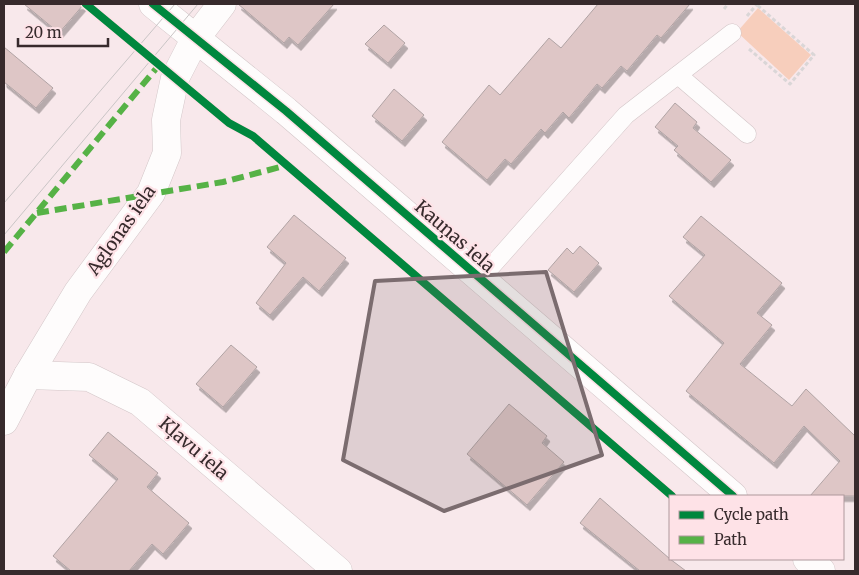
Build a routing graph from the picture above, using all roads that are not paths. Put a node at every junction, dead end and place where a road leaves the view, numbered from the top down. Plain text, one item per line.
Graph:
1 (153, 4) edge
2 (222, 4) edge
3 (732, 33) road end
4 (195, 39) junction
5 (678, 75) junction
6 (747, 134) dead end
7 (481, 278) junction
8 (28, 374) junction
9 (4, 422) edge
10 (732, 495) edge
11 (808, 560) edge
12 (338, 571) edge
13 (821, 571) edge

1 - 4 street, Kauņas iela
2 - 4 street, Aglonas iela
3 - 5 lane
4 - 7 street, Kauņas iela
4 - 8 street, Aglonas iela
5 - 6 lane
5 - 7 lane
7 - 10 street, Kauņas iela
8 - 9 street, Aglonas iela
8 - 12 street, Kļavu iela
11 - 13 street

